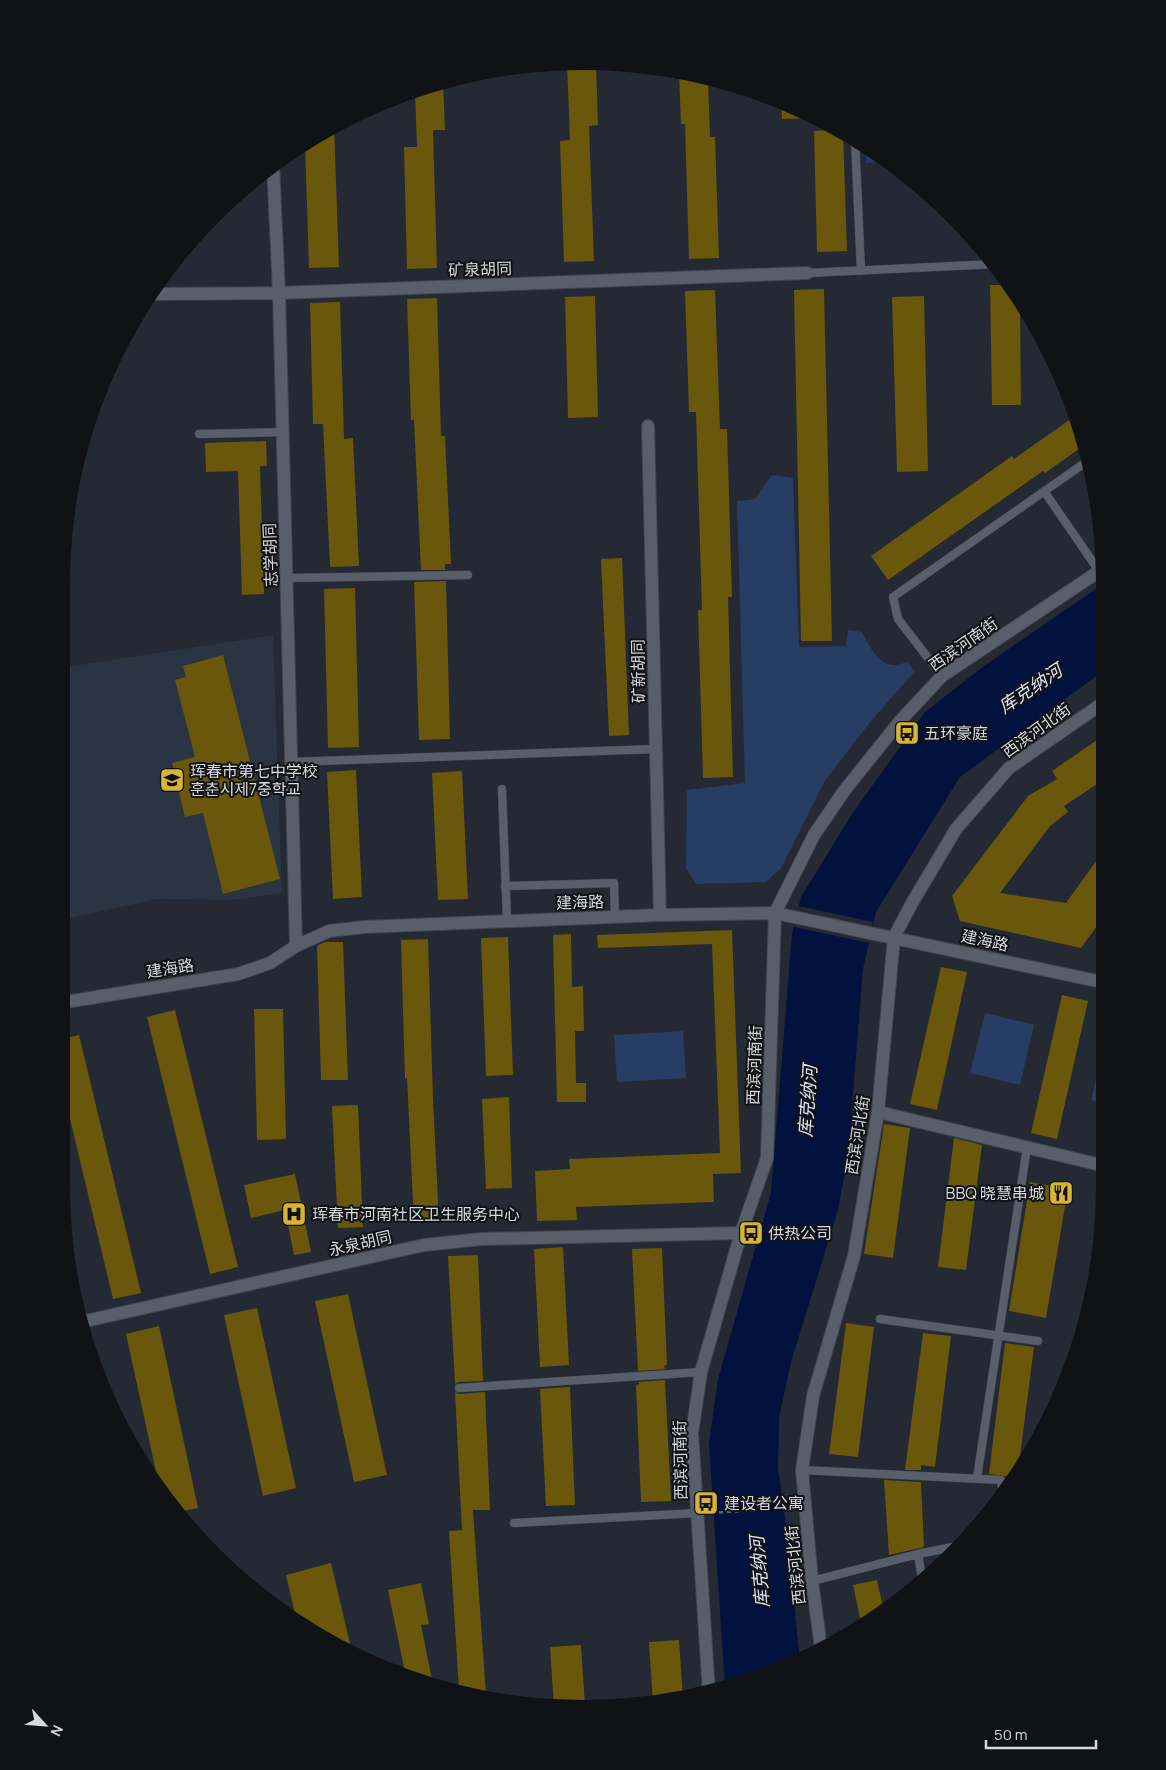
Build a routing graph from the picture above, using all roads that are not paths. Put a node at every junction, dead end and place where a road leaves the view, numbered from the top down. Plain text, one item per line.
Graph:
1 (855, 148) edge
2 (273, 174) edge
3 (985, 265) edge
4 (861, 271) junction
5 (807, 274) joint
6 (279, 293) junction
7 (159, 294) edge
8 (648, 426) dead end
9 (282, 432) junction
10 (199, 434) dead end
11 (1082, 465) edge
12 (1044, 491) junction
13 (1095, 562) edge
14 (1096, 574) edge
15 (468, 575) dead end
16 (287, 578) junction
17 (942, 676) junction
18 (1096, 708) edge
19 (656, 749) junction
20 (291, 762) junction
21 (502, 788) dead end
22 (505, 886) junction
23 (775, 913) junction
24 (660, 915) junction
25 (615, 917) junction
26 (507, 921) junction
27 (888, 936) junction
28 (296, 946) junction
29 (1096, 981) edge
30 (70, 1001) edge
31 (878, 1112) junction
32 (1028, 1147) junction
33 (1096, 1163) edge
34 (741, 1233) junction
35 (880, 1319) dead end
36 (87, 1321) edge
37 (998, 1335) junction
38 (1038, 1340) dead end
39 (701, 1372) junction
40 (459, 1388) dead end
41 (802, 1470) junction
42 (977, 1478) junction
43 (1002, 1483) edge
44 (697, 1513) junction
45 (514, 1523) dead end
46 (948, 1548) edge
47 (918, 1554) junction
48 (921, 1573) edge
49 (812, 1581) junction
50 (820, 1641) edge
51 (708, 1685) edge

1 - 4 lane
2 - 6 street, 志学胡同
3 - 4 lane
4 - 5 lane
5 - 6 street, 矿泉胡同
6 - 7 street, 矿泉胡同
6 - 9 street, 志学胡同
8 - 19 street, 矿新胡同
9 - 10 lane
9 - 16 street, 志学胡同
11 - 12 lane
12 - 13 lane
12 - 17 lane
14 - 17 street, 西滨河南街
15 - 16 lane
16 - 20 street, 志学胡同
17 - 23 street, 西滨河南街
18 - 27 street, 西滨河北街
19 - 20 lane
19 - 24 street, 矿新胡同
20 - 28 street, 志学胡同
21 - 22 lane
22 - 25 lane
22 - 26 lane
23 - 24 street, 建海路
23 - 27 street, 建海路
23 - 34 street, 西滨河南街
24 - 25 street, 建海路
25 - 26 street, 建海路
26 - 28 street, 建海路
27 - 29 street, 建海路
27 - 31 street, 西滨河北街
28 - 30 street, 建海路
31 - 32 street
31 - 41 street, 西滨河北街
32 - 33 street
32 - 37 lane
34 - 36 street, 永泉胡同
34 - 39 street, 西滨河南街
35 - 37 lane
37 - 38 lane
37 - 42 lane
39 - 40 lane
39 - 44 street, 西滨河南街
41 - 42 lane
41 - 49 street, 西滨河北街
42 - 43 lane
44 - 45 lane
44 - 51 street, 西滨河南街
46 - 47 lane
47 - 48 lane
47 - 49 lane
49 - 50 street, 西滨河北街

